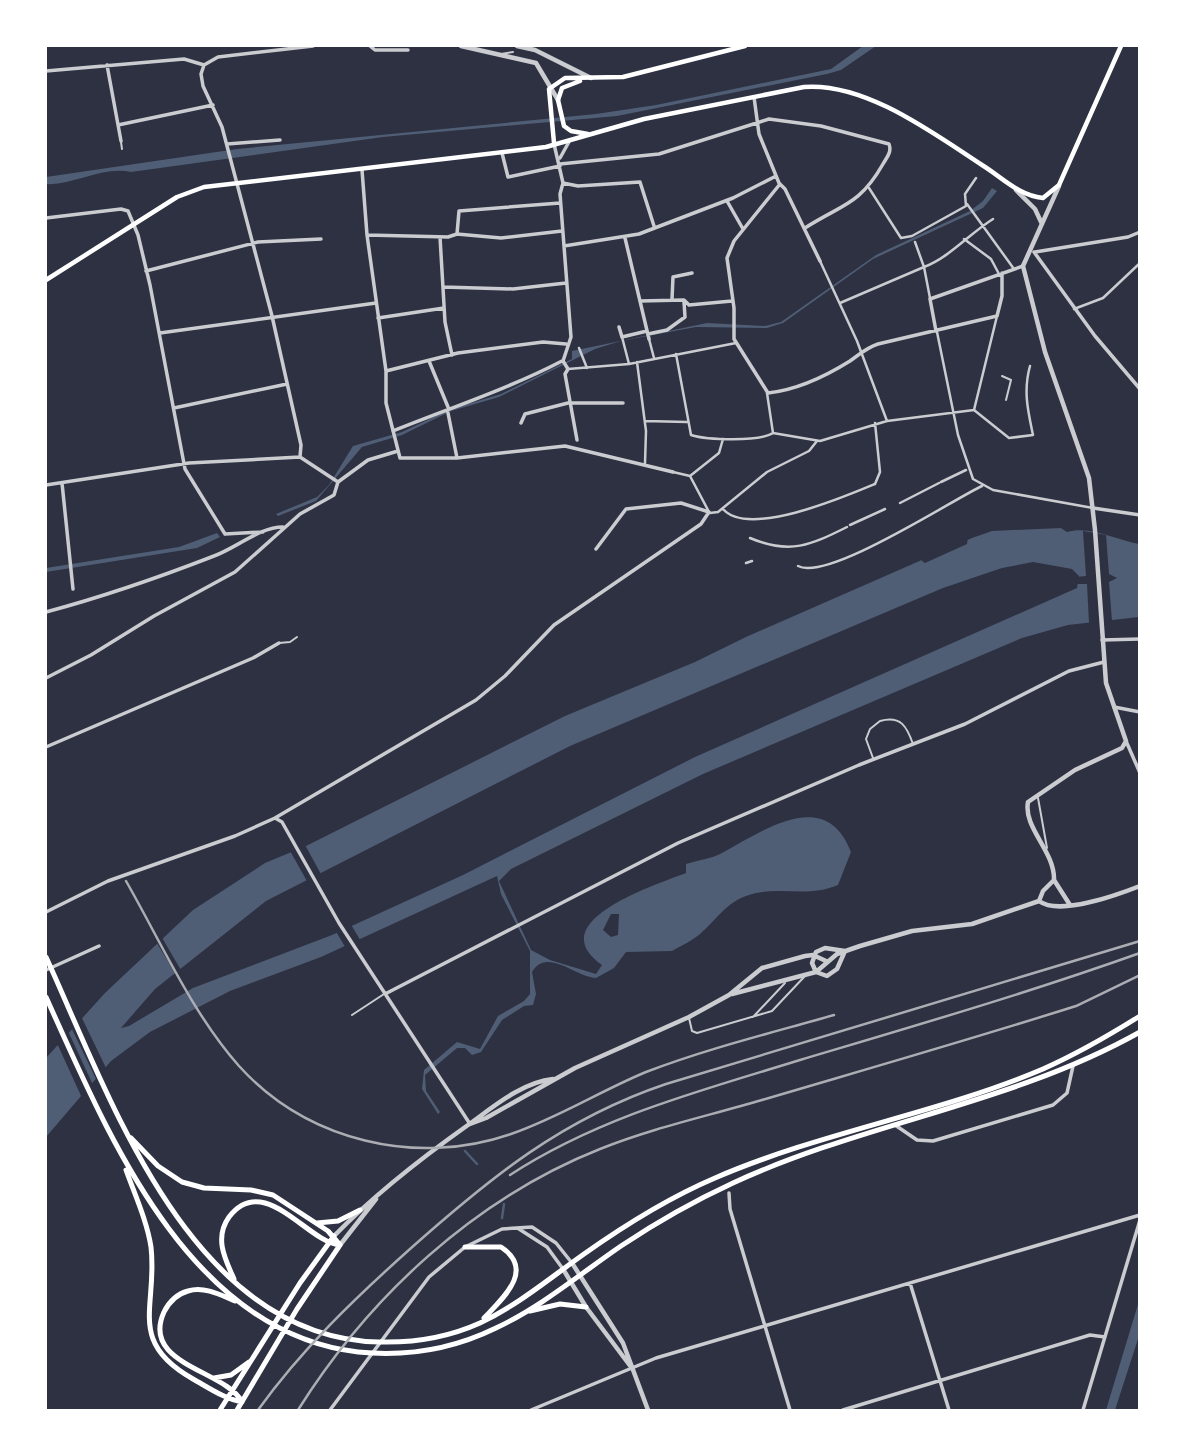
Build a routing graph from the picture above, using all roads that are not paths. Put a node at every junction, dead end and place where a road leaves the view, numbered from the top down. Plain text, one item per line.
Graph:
1 (313, 46) edge
2 (370, 46) edge
3 (461, 46) edge
4 (517, 46) edge
5 (745, 46) edge
6 (1121, 46) edge
7 (408, 50) dead end
8 (513, 52) dead end
9 (500, 54) junction
10 (107, 65) junction
11 (204, 65) junction
12 (46, 71) edge
13 (591, 78) junction
14 (549, 89) junction
15 (754, 96) junction
16 (558, 100) junction
17 (213, 105) junction
18 (758, 124) junction
19 (118, 125) junction
20 (593, 134) junction
21 (280, 139) dead end
22 (570, 140) junction
23 (121, 141) joint
24 (554, 144) junction
25 (227, 146) junction
26 (122, 149) dead end
27 (502, 151) junction
28 (560, 163) junction
29 (362, 170) junction
30 (776, 176) junction
31 (976, 178) dead end
32 (563, 183) junction
33 (237, 184) junction
34 (780, 184) junction
35 (1059, 185) junction
36 (869, 188) junction
37 (1015, 190) junction
38 (727, 201) junction
39 (560, 203) junction
40 (966, 204) junction
41 (46, 218) edge
42 (993, 219) dead end
43 (133, 225) junction
44 (983, 225) junction
45 (654, 226) junction
46 (1042, 226) junction
47 (805, 228) junction
48 (743, 230) junction
49 (562, 231) junction
50 (1139, 232) edge
51 (457, 234) junction
52 (367, 235) junction
53 (440, 237) junction
54 (625, 237) junction
55 (321, 239) dead end
56 (964, 239) junction
57 (915, 242) dead end
58 (252, 244) junction
59 (564, 246) junction
60 (1032, 251) junction
61 (820, 261) joint
62 (1139, 263) edge
63 (1023, 266) junction
64 (924, 267) junction
65 (1014, 269) junction
66 (146, 271) junction
67 (692, 273) dead end
68 (1000, 274) junction
69 (46, 280) edge
70 (566, 283) junction
71 (443, 287) junction
72 (672, 299) junction
73 (930, 299) junction
74 (640, 300) junction
75 (733, 301) junction
76 (684, 302) junction
77 (376, 303) junction
78 (840, 303) junction
79 (444, 308) junction
80 (1074, 309) junction
81 (272, 316) junction
82 (997, 316) junction
83 (378, 318) junction
84 (619, 327) dead end
85 (936, 331) junction
86 (160, 333) junction
87 (648, 335) junction
88 (622, 339) junction
89 (736, 343) junction
90 (566, 344) junction
91 (580, 350) dead end
92 (861, 351) junction
93 (677, 354) junction
94 (452, 355) junction
95 (654, 358) junction
96 (429, 361) junction
97 (563, 361) junction
98 (637, 362) junction
99 (629, 364) junction
100 (1030, 366) dead end
101 (587, 368) junction
102 (568, 369) junction
103 (386, 371) junction
104 (1002, 376) dead end
105 (287, 384) junction
106 (1139, 389) edge
107 (767, 393) junction
108 (1006, 400) dead end
109 (572, 403) junction
110 (623, 403) dead end
111 (448, 407) junction
112 (174, 408) junction
113 (974, 410) junction
114 (448, 413) dead end
115 (953, 414) junction
116 (1029, 419) junction
117 (645, 421) junction
118 (887, 421) junction
119 (687, 422) junction
120 (1025, 422) dead end
121 (521, 423) dead end
122 (875, 423) junction
123 (393, 431) junction
124 (773, 433) junction
125 (723, 439) junction
126 (577, 440) dead end
127 (817, 441) junction
128 (398, 451) junction
129 (300, 457) junction
130 (457, 457) junction
131 (183, 463) junction
132 (645, 463) junction
133 (968, 470) junction
134 (673, 472) joint
135 (690, 475) junction
136 (338, 482) junction
137 (62, 483) junction
138 (46, 485) edge
139 (982, 486) junction
140 (900, 503) dead end
141 (1093, 508) junction
142 (723, 509) junction
143 (884, 509) dead end
144 (709, 512) junction
145 (1139, 514) edge
146 (283, 527) junction
147 (263, 532) junction
148 (750, 538) dead end
149 (596, 549) dead end
150 (752, 561) dead end
151 (746, 563) dead end
152 (798, 566) dead end
153 (73, 589) dead end
154 (46, 612) edge
155 (297, 637) dead end
156 (1139, 639) edge
157 (1102, 640) junction
158 (279, 643) joint
159 (1104, 662) junction
160 (46, 678) edge
161 (1114, 708) junction
162 (1139, 712) edge
163 (1126, 741) junction
164 (913, 744) junction
165 (46, 747) edge
166 (873, 759) junction
167 (1139, 773) edge
168 (1039, 795) junction
169 (275, 818) junction
170 (1047, 848) junction
171 (1054, 880) junction
172 (1139, 886) edge
173 (1039, 901) junction
174 (1070, 905) junction
175 (46, 912) edge
176 (99, 946) dead end
177 (845, 951) junction
178 (813, 955) junction
179 (46, 957) edge
180 (826, 961) junction
181 (46, 970) edge
182 (816, 972) junction
183 (807, 974) junction
184 (787, 980) junction
185 (385, 994) junction
186 (729, 995) junction
187 (46, 997) edge
188 (352, 1014) dead end
189 (1139, 1016) edge
190 (689, 1017) junction
191 (752, 1017) junction
192 (1139, 1032) edge
193 (1073, 1066) junction
194 (470, 1124) junction
195 (895, 1125) junction
196 (129, 1136) junction
197 (121, 1155) junction
198 (729, 1194) dead end
199 (378, 1195) junction
200 (360, 1210) junction
201 (1139, 1217) edge
202 (317, 1223) junction
203 (517, 1228) junction
204 (334, 1236) junction
205 (329, 1243) junction
206 (340, 1245) junction
207 (466, 1248) junction
208 (572, 1263) junction
209 (563, 1269) junction
210 (579, 1275) junction
211 (569, 1282) junction
212 (910, 1283) junction
213 (236, 1284) junction
214 (242, 1304) junction
215 (586, 1307) junction
216 (524, 1312) junction
217 (479, 1323) junction
218 (764, 1325) junction
219 (1105, 1337) junction
220 (252, 1359) junction
221 (631, 1367) junction
222 (211, 1379) junction
223 (940, 1382) junction
224 (233, 1390) junction
225 (228, 1398) junction
226 (242, 1402) junction
227 (859, 1408) edge
228 (220, 1410) edge
229 (237, 1410) edge
230 (330, 1410) edge
231 (531, 1410) edge
232 (648, 1410) edge
233 (790, 1410) edge
234 (843, 1410) edge
235 (949, 1410) edge
236 (1083, 1410) edge

1 - 11 street
2 - 7 street
3 - 9 street
4 - 13 street
5 - 13 main road
6 - 35 main road
8 - 9 lane
9 - 14 street
10 - 11 street
10 - 12 street
10 - 19 street
11 - 17 street
13 - 14 main road
13 - 16 main road
14 - 16 street
14 - 24 main road
15 - 18 street
15 - 20 main road
15 - 37 main road
16 - 20 main road
17 - 19 street
17 - 25 street
18 - 28 street
18 - 30 street
18 - 36 street
19 - 23 street
20 - 22 main road
21 - 25 street
22 - 24 main road
22 - 28 street
23 - 26 lane
24 - 27 main road
24 - 28 street
25 - 33 street
27 - 28 street
27 - 29 main road
28 - 32 street
29 - 33 main road
29 - 52 street
30 - 34 street
30 - 38 street
31 - 40 street
32 - 39 street
32 - 45 street
33 - 43 main road
33 - 58 street
34 - 47 street
34 - 48 street
35 - 37 main road
35 - 46 street
36 - 40 street
36 - 47 street
37 - 46 street
38 - 45 street
38 - 48 street
39 - 49 street
39 - 51 street
40 - 44 street
41 - 43 street
42 - 44 street
43 - 66 street
43 - 69 main road
44 - 56 street
44 - 65 street
45 - 54 street
46 - 60 street
47 - 61 street
48 - 75 street
49 - 51 street
49 - 59 street
50 - 60 street
51 - 53 street
52 - 53 street
52 - 77 street
53 - 71 street
54 - 59 street
54 - 74 street
55 - 58 street
56 - 64 street
56 - 68 street
57 - 64 street
58 - 66 street
58 - 81 street
59 - 70 street
60 - 63 street
60 - 80 street
61 - 78 street
62 - 80 street
63 - 65 street
63 - 141 street
64 - 73 street
64 - 78 street
65 - 68 street
66 - 86 street
67 - 72 street
68 - 73 street
68 - 82 street
70 - 71 street
70 - 90 street
71 - 79 street
72 - 74 street
72 - 76 street
73 - 85 street
74 - 87 street
75 - 76 street
75 - 89 street
76 - 87 street
77 - 81 street
77 - 83 street
78 - 92 street
79 - 83 street
79 - 94 street
80 - 106 street
81 - 86 street
81 - 105 street
82 - 85 street
82 - 113 street
83 - 103 street
84 - 88 street
85 - 92 street
85 - 115 street
86 - 112 street
87 - 88 street
87 - 95 street
88 - 99 street
89 - 93 street
89 - 107 street
90 - 94 street
90 - 97 street
91 - 101 street
92 - 107 street
92 - 118 street
93 - 95 street
93 - 119 street
94 - 96 street
95 - 98 street
96 - 103 street
96 - 111 street
97 - 102 street
97 - 111 street
98 - 99 street
98 - 117 street
99 - 101 street
100 - 116 street
101 - 102 street
102 - 109 street
103 - 123 street
104 - 108 lane
105 - 112 street
105 - 129 street
107 - 124 street
109 - 110 street
109 - 121 street
109 - 126 street
111 - 123 street
112 - 131 street
113 - 115 street
113 - 116 street
114 - 130 street
115 - 118 street
115 - 133 street
116 - 120 street
117 - 119 street
117 - 132 street
118 - 122 street
119 - 125 street
122 - 127 street
122 - 142 street
123 - 128 street
124 - 125 street
124 - 127 street
125 - 135 street
127 - 142 street
128 - 130 street
128 - 136 street
129 - 131 street
129 - 136 street
130 - 132 street
131 - 137 street
131 - 147 street
132 - 134 street
133 - 139 street
133 - 140 street
134 - 135 street
135 - 144 street
136 - 146 street
137 - 138 street
137 - 153 street
139 - 141 street
139 - 152 street
141 - 145 street
141 - 157 street
142 - 144 street
143 - 148 street
144 - 149 street
144 - 169 street
146 - 147 street
146 - 160 street
147 - 154 street
150 - 151 street
155 - 158 lane
156 - 157 street
157 - 159 street
158 - 165 street
159 - 161 street
159 - 164 street
161 - 162 street
161 - 163 street
163 - 167 street
163 - 168 street
164 - 166 street
164 - 166 lane
166 - 185 street
168 - 170 lane
168 - 170 street
169 - 175 street
169 - 185 street
170 - 171 street
171 - 173 street
171 - 174 street
172 - 174 street
173 - 174 street
173 - 177 street
176 - 181 street
177 - 178 street
177 - 180 street
177 - 182 street
178 - 180 street
178 - 182 street
178 - 186 street
179 - 196 main road
180 - 182 street
182 - 183 street
183 - 184 street
183 - 191 lane
184 - 186 street
184 - 191 lane
185 - 188 lane
185 - 194 street
186 - 190 street
187 - 197 main road
189 - 208 main road
190 - 191 lane
190 - 194 street
192 - 193 main road
193 - 195 main road
193 - 195 street
194 - 199 street
195 - 210 main road
196 - 202 main road
196 - 213 main road
197 - 214 main road
197 - 225 main road
198 - 218 street
199 - 200 street
199 - 206 street
200 - 202 main road
200 - 204 street
201 - 212 street
201 - 219 street
202 - 204 main road
203 - 207 street
203 - 208 street
203 - 209 street
204 - 205 main road
204 - 206 main road
205 - 206 main road
205 - 213 main road
205 - 220 main road
206 - 226 main road
207 - 217 main road
207 - 230 street
208 - 209 main road
208 - 210 street
209 - 211 street
209 - 217 main road
210 - 211 main road
210 - 221 street
211 - 215 street
211 - 216 main road
212 - 218 street
212 - 223 street
213 - 217 main road
214 - 216 main road
214 - 222 main road
215 - 216 main road
215 - 221 street
218 - 221 street
218 - 233 street
219 - 223 street
219 - 236 street
220 - 222 main road
220 - 224 main road
221 - 231 street
221 - 232 street
222 - 224 main road
223 - 227 street
223 - 235 street
224 - 225 main road
224 - 226 main road
225 - 226 main road
225 - 228 main road
226 - 229 main road
227 - 234 street

